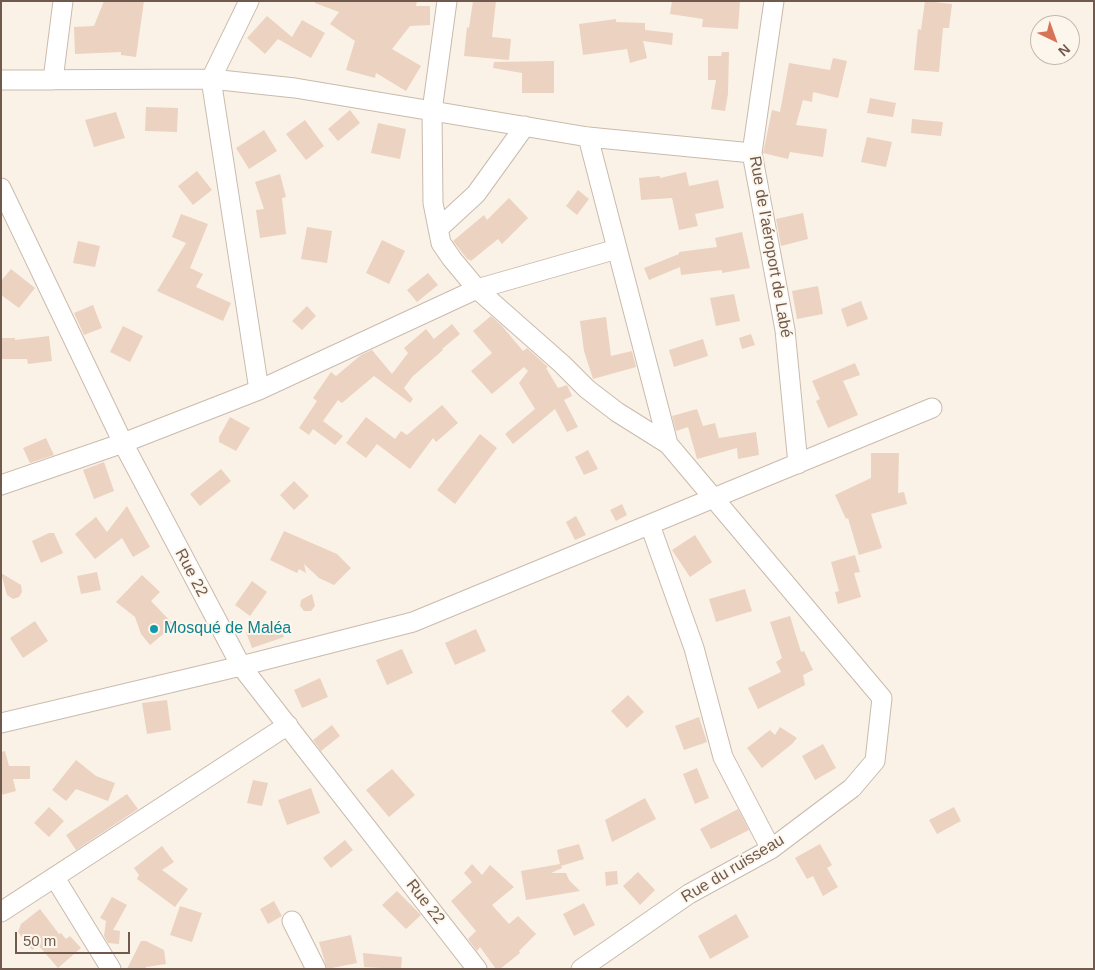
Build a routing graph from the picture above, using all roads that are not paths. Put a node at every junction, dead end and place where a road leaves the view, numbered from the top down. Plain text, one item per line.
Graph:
1 (63, 1) edge
2 (249, 1) edge
3 (448, 1) edge
4 (774, 1) edge
5 (1, 80) edge
6 (53, 80) junction
7 (211, 80) junction
8 (432, 111) junction
9 (525, 126) junction
10 (588, 137) junction
11 (752, 153) junction
12 (1, 188) edge
13 (438, 229) junction
14 (617, 249) junction
15 (477, 289) junction
16 (259, 390) junction
17 (932, 408) dead end
18 (123, 443) junction
19 (668, 444) junction
20 (798, 464) junction
21 (1, 485) edge
22 (713, 498) junction
23 (650, 525) junction
24 (241, 666) junction
25 (1, 723) edge
26 (288, 726) junction
27 (771, 849) junction
28 (55, 878) junction
29 (1, 912) edge
30 (292, 921) dead end
31 (111, 969) edge
32 (316, 969) edge
33 (477, 969) edge
34 (581, 969) edge

1 - 6 street
2 - 7 street
3 - 8 street
4 - 11 street, Rue de l'aéroport de Labé
5 - 6 street
6 - 7 street
7 - 8 street
7 - 16 street
8 - 9 street
8 - 13 street
9 - 10 street
9 - 13 street
10 - 11 street
10 - 14 street
11 - 20 street, Rue de l'aéroport de Labé
12 - 18 street, Rue 22
13 - 15 street
14 - 15 street
14 - 19 street
15 - 16 street
15 - 19 street
16 - 18 street
17 - 20 street
18 - 21 street
18 - 24 street, Rue 22
19 - 22 street
20 - 22 street
22 - 23 street
22 - 27 street, Rue du ruisseau
23 - 24 street
23 - 27 street
24 - 25 street
24 - 26 street, Rue 22
26 - 28 street
26 - 33 street, Rue 22
27 - 34 street, Rue du ruisseau
28 - 29 street
28 - 31 street
30 - 32 street

